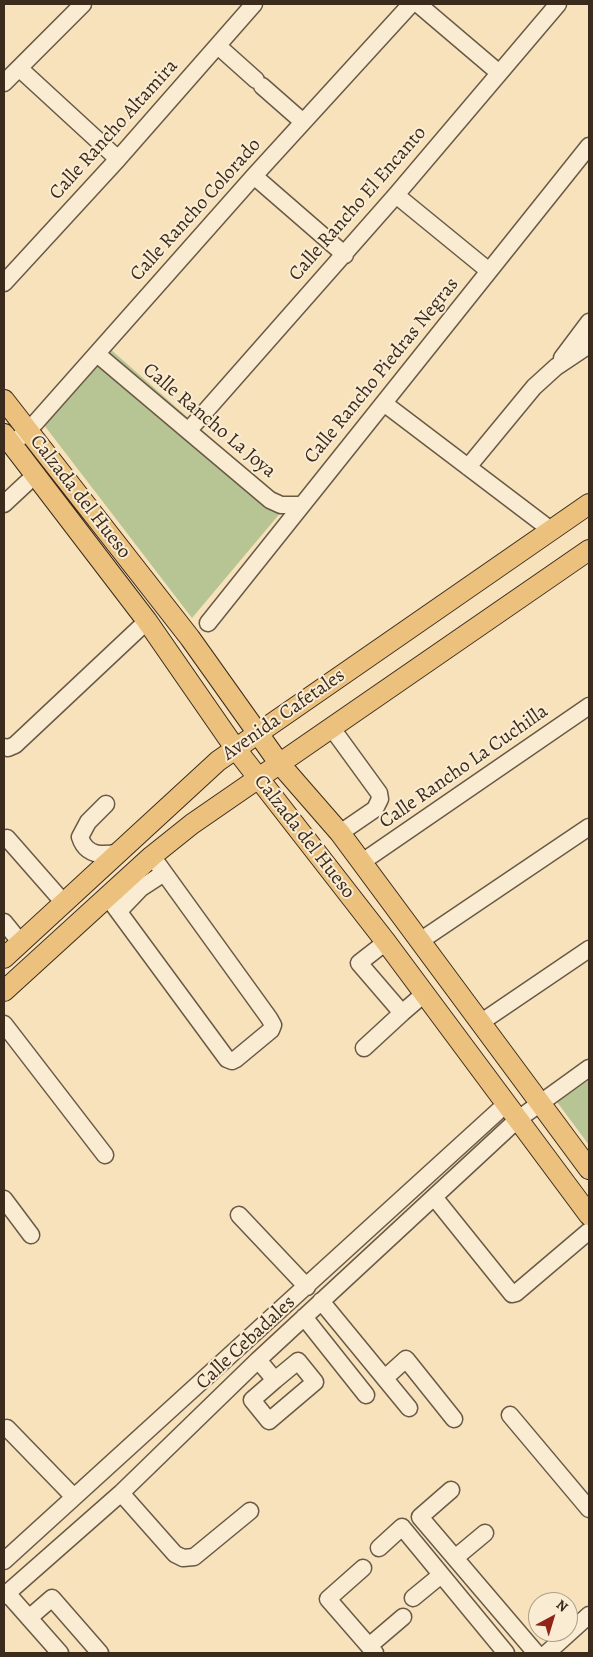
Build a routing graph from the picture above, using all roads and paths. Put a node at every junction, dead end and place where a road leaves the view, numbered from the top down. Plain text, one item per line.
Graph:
1 (84, 4) edge
2 (254, 4) edge
3 (411, 4) edge
4 (418, 4) edge
5 (558, 4) edge
6 (218, 46) junction
7 (20, 68) junction
8 (498, 72) junction
9 (4, 83) edge
10 (303, 122) junction
11 (586, 156) edge
12 (118, 159) junction
13 (254, 176) junction
14 (396, 195) junction
15 (345, 254) junction
16 (488, 271) junction
17 (4, 282) edge
18 (589, 322) edge
19 (589, 345) edge
20 (97, 354) junction
21 (556, 367) junction
22 (5, 404) edge
23 (385, 404) junction
24 (29, 430) junction
25 (189, 430) junction
26 (8, 439) edge
27 (468, 467) junction
28 (34, 476) junction
29 (4, 504) edge
30 (589, 504) edge
31 (300, 505) junction
32 (551, 530) junction
33 (589, 550) edge
34 (147, 621) junction
35 (208, 623) dead end
36 (589, 706) edge
37 (331, 727) junction
38 (257, 733) junction
39 (4, 747) edge
40 (236, 748) junction
41 (280, 763) junction
42 (258, 778) junction
43 (106, 804) dead end
44 (589, 827) edge
45 (340, 833) junction
46 (7, 838) dead end
47 (119, 852) junction
48 (362, 862) junction
49 (158, 865) junction
50 (64, 903) junction
51 (113, 904) junction
52 (4, 922) edge
53 (420, 941) junction
54 (21, 942) junction
55 (386, 942) junction
56 (589, 949) edge
57 (4, 958) edge
58 (4, 991) edge
59 (424, 994) junction
60 (402, 1013) junction
61 (480, 1023) junction
62 (4, 1024) edge
63 (364, 1048) dead end
64 (589, 1068) edge
65 (539, 1103) junction
66 (511, 1112) junction
67 (106, 1155) dead end
68 (450, 1155) junction
69 (589, 1169) edge
70 (463, 1170) junction
71 (434, 1197) junction
72 (4, 1199) edge
73 (589, 1214) edge
74 (240, 1216) dead end
75 (589, 1231) edge
76 (31, 1235) dead end
77 (307, 1287) junction
78 (321, 1301) junction
79 (304, 1318) junction
80 (258, 1360) junction
81 (385, 1378) junction
82 (275, 1380) dead end
83 (366, 1395) dead end
84 (408, 1408) dead end
85 (510, 1415) dead end
86 (454, 1418) dead end
87 (7, 1428) dead end
88 (452, 1490) dead end
89 (121, 1493) junction
90 (74, 1497) junction
91 (589, 1508) edge
92 (250, 1511) dead end
93 (485, 1533) dead end
94 (378, 1548) dead end
95 (455, 1558) junction
96 (4, 1562) edge
97 (363, 1568) dead end
98 (441, 1575) junction
99 (6, 1594) edge
100 (413, 1598) dead end
101 (589, 1615) edge
102 (403, 1617) dead end
103 (29, 1618) junction
104 (372, 1650) edge
105 (60, 1653) edge
106 (100, 1653) edge
107 (506, 1653) edge
108 (536, 1653) edge
109 (547, 1653) edge

1 - 7 street
2 - 6 street, Calle Rancho Altamira
3 - 10 street, Calle Rancho Colorado
4 - 8 street
5 - 8 street, Calle Rancho El Encanto
6 - 10 street
6 - 12 street, Calle Rancho Altamira
7 - 9 street
7 - 12 street
8 - 14 street, Calle Rancho El Encanto
10 - 13 street, Calle Rancho Colorado
11 - 16 street, Calle Rancho Piedras Negras
12 - 17 street, Calle Rancho Altamira
13 - 15 street
13 - 20 street, Calle Rancho Colorado
14 - 15 street, Calle Rancho El Encanto
14 - 16 street
15 - 25 street, Calle Rancho El Encanto
16 - 23 street, Calle Rancho Piedras Negras
18 - 21 street
19 - 21 street
20 - 24 street, Calle Rancho Colorado
20 - 25 street, Calle Rancho La Joya
21 - 27 street
22 - 24 main road, Calzada del Hueso
23 - 27 street
23 - 31 street, Calle Rancho Piedras Negras
24 - 26 street, Calle Rancho Colorado
24 - 38 main road, Calzada del Hueso
25 - 31 street, Calle Rancho La Joya
26 - 28 main road, Calzada del Hueso
27 - 32 street
28 - 29 street
28 - 34 main road, Calzada del Hueso
30 - 32 main road, Avenida Cafetales
31 - 35 street, Calle Rancho Piedras Negras
32 - 38 main road, Avenida Cafetales
33 - 37 main road, Avenida Cafetales
34 - 39 street
34 - 40 main road, Calzada del Hueso
36 - 48 street, Calle Rancho La Cuchilla
37 - 41 main road, Avenida Cafetales
37 - 45 street
38 - 40 main road, Avenida Cafetales
38 - 41 main road, Calzada del Hueso
40 - 42 main road, Calzada del Hueso
40 - 47 main road, Avenida Cafetales
41 - 42 main road, Avenida Cafetales
41 - 45 main road, Calzada del Hueso
42 - 49 main road, Avenida Cafetales
42 - 55 main road, Calzada del Hueso
43 - 47 street
44 - 53 street
45 - 48 main road, Calzada del Hueso
46 - 50 street
47 - 50 main road, Avenida Cafetales
48 - 53 main road, Calzada del Hueso
49 - 51 main road, Avenida Cafetales
49 - 51 street
50 - 54 main road, Avenida Cafetales
51 - 58 main road, Avenida Cafetales
52 - 54 street
53 - 61 main road, Calzada del Hueso
54 - 57 main road, Avenida Cafetales
55 - 59 main road, Calzada del Hueso
55 - 60 street
56 - 61 street
59 - 60 street
59 - 66 main road, Calzada del Hueso
60 - 63 street
61 - 65 main road, Calzada del Hueso
62 - 67 street
64 - 65 street
65 - 66 street
65 - 69 main road, Calzada del Hueso
66 - 68 street
66 - 70 street, Calle Cebadales
66 - 73 main road, Calzada del Hueso
68 - 70 street
68 - 77 street
70 - 71 street, Calle Cebadales
71 - 75 street
71 - 78 street, Calle Cebadales
72 - 76 street
74 - 77 street
77 - 90 street
78 - 79 street, Calle Cebadales
78 - 81 street
79 - 80 street, Calle Cebadales
79 - 83 street
80 - 82 street
80 - 89 street, Calle Cebadales
81 - 84 street
81 - 86 street
85 - 91 street
87 - 90 street
88 - 95 street
89 - 92 street
89 - 99 street, Calle Cebadales
90 - 96 street
93 - 95 street
94 - 98 street
95 - 108 street
97 - 104 street
98 - 100 street
98 - 107 street
99 - 103 street
101 - 109 street
102 - 104 street
103 - 105 street
103 - 106 street

